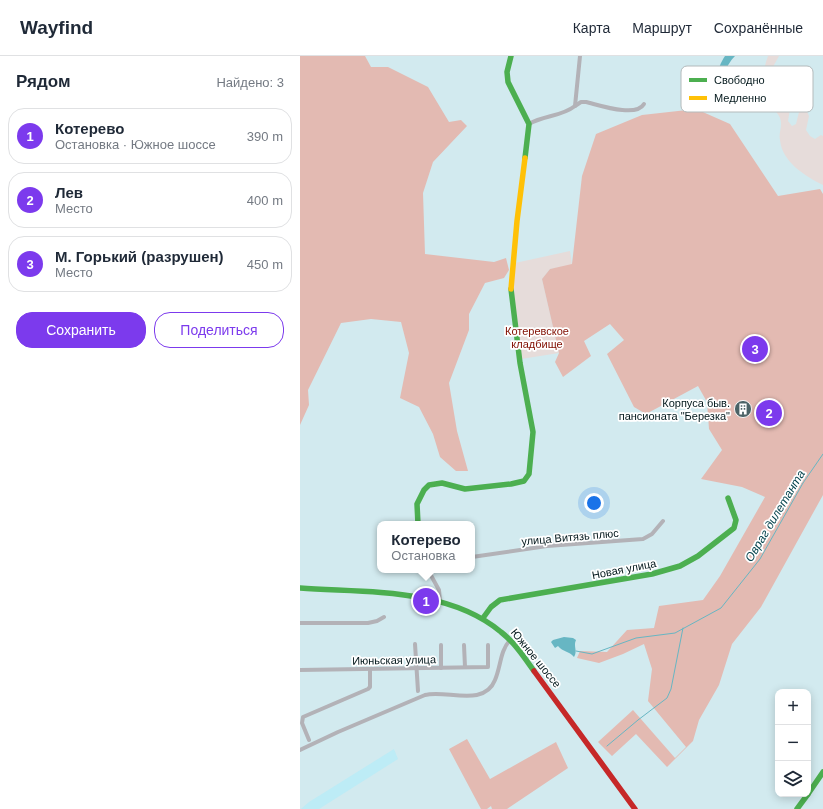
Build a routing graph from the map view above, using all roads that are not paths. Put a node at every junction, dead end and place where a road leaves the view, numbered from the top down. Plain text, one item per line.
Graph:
1 (512, 56) edge
2 (580, 56) edge
3 (644, 104) dead end
4 (575, 106) junction
5 (529, 124) junction
6 (728, 498) dead end
7 (418, 521) edge
8 (663, 521) dead end
9 (475, 557) edge
10 (430, 573) edge
11 (300, 588) edge
12 (440, 601) junction
13 (384, 617) dead end
14 (483, 618) junction
15 (300, 624) edge
16 (510, 640) junction
17 (415, 644) dead end
18 (441, 645) dead end
19 (464, 645) dead end
20 (488, 645) dead end
21 (465, 667) junction
22 (441, 668) junction
23 (416, 669) junction
24 (300, 670) edge
25 (370, 670) junction
26 (418, 691) dead end
27 (301, 718) edge
28 (309, 740) dead end
29 (300, 750) edge
30 (823, 772) edge
31 (811, 790) edge
32 (806, 797) edge
33 (635, 809) edge
34 (797, 809) edge

1 - 5 street
2 - 4 street
3 - 4 street
4 - 5 street
5 - 7 street
6 - 14 street, Новая улица
8 - 9 street, улица Витязь плюс
10 - 12 street
11 - 12 street, Южное шоссе
12 - 14 street, Южное шоссе
13 - 15 street
14 - 16 street, Южное шоссе
16 - 29 street
16 - 33 street, Южное шоссе
17 - 23 street
18 - 22 street
19 - 21 street
20 - 21 street, Июньская улица
21 - 22 street, Июньская улица
22 - 23 street, Июньская улица
23 - 25 street, Июньская улица
23 - 26 street
24 - 25 street, Июньская улица
25 - 27 street
27 - 28 street
30 - 31 street
32 - 34 street

